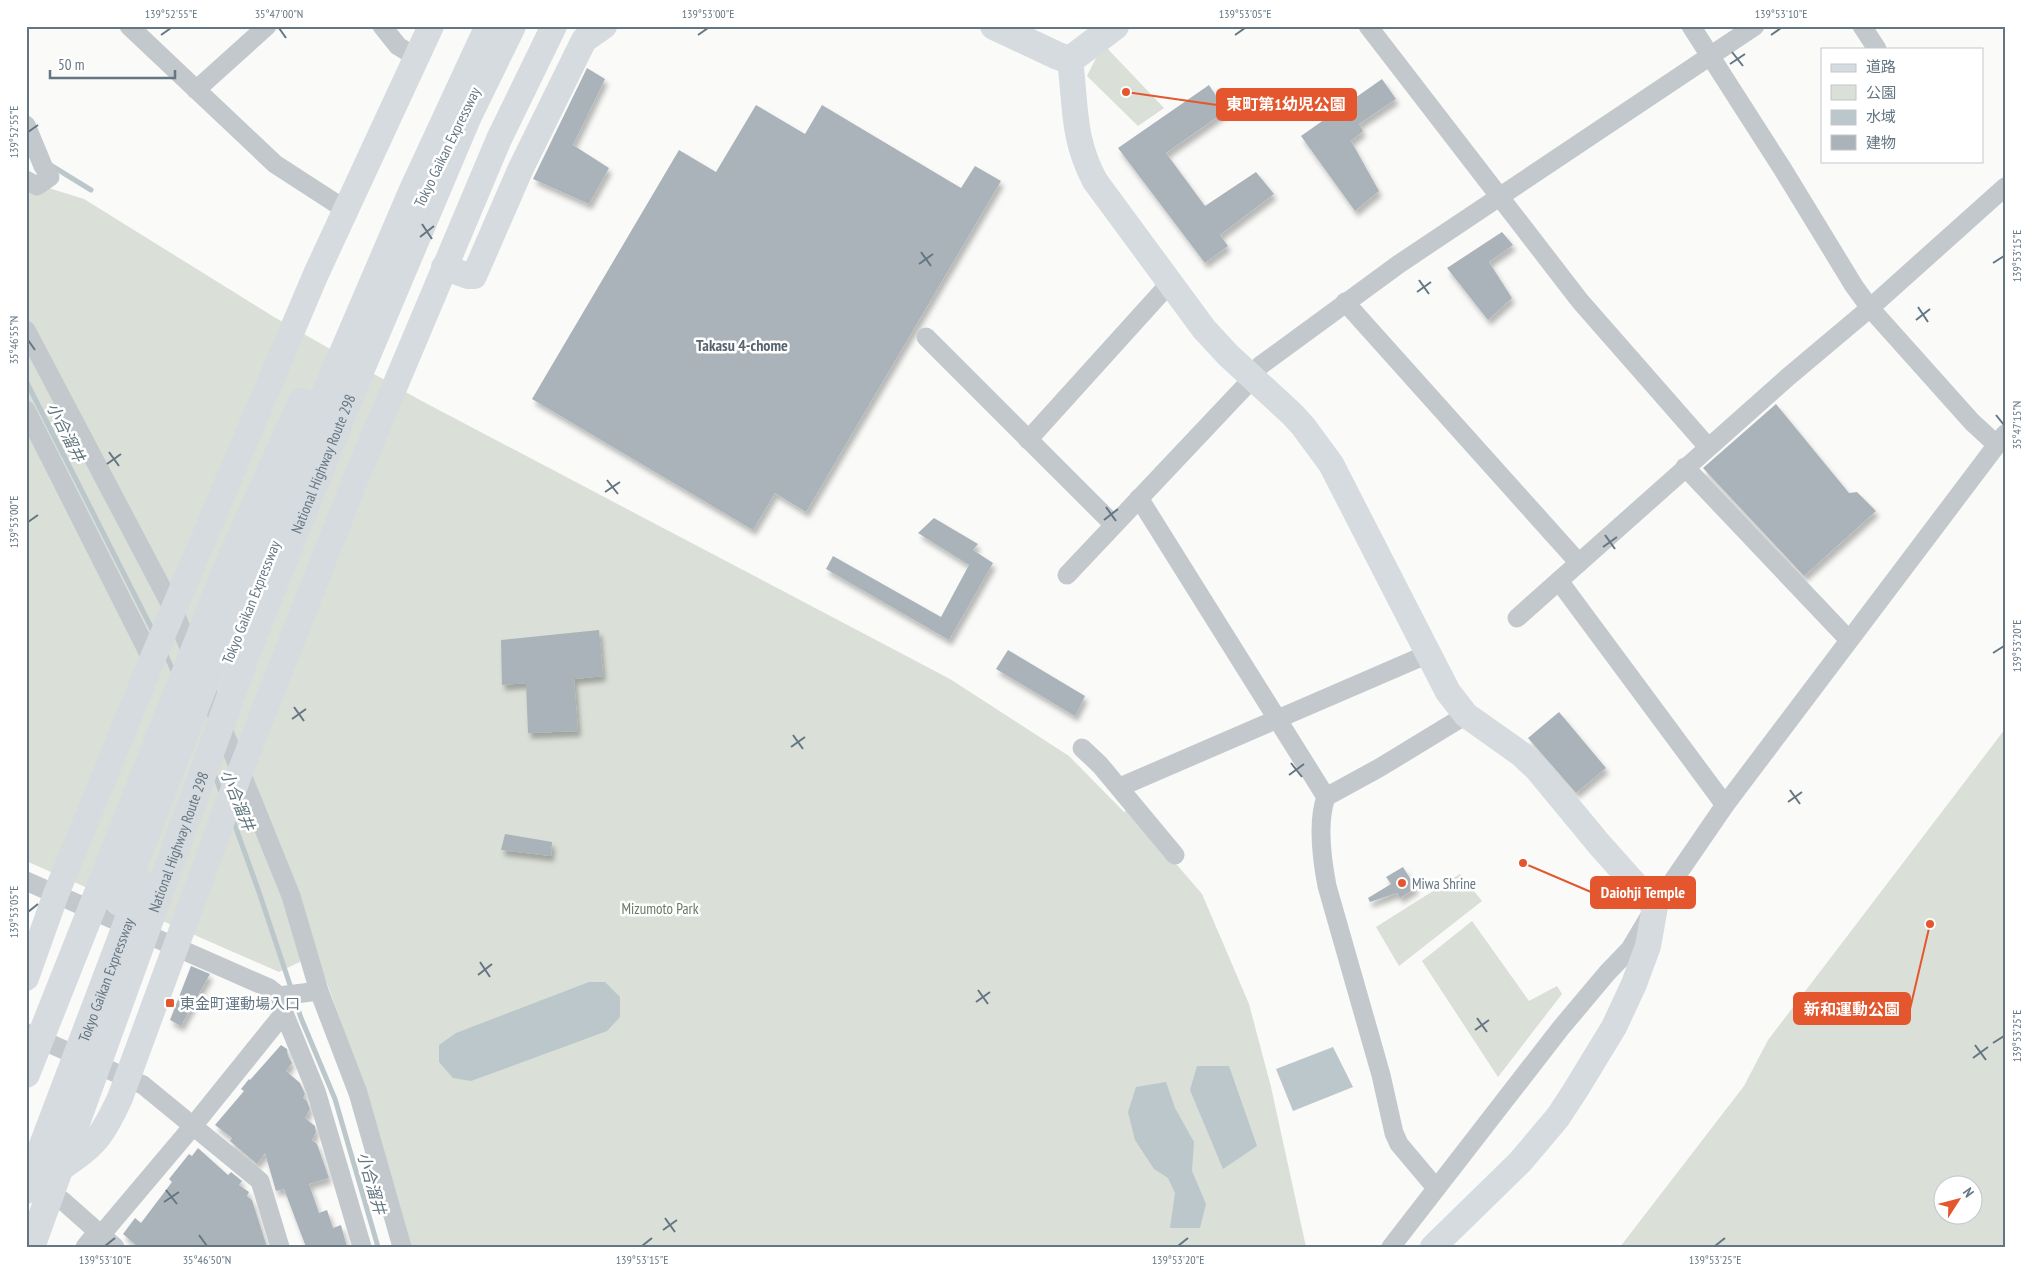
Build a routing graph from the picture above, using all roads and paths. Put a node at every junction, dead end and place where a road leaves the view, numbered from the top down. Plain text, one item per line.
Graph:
1 (130, 26) edge
2 (267, 26) edge
3 (382, 26) edge
4 (431, 26) edge
5 (474, 26) edge
6 (489, 26) edge
7 (505, 26) edge
8 (512, 26) edge
9 (554, 26) edge
10 (604, 26) edge
11 (994, 26) edge
12 (1115, 26) edge
13 (1368, 26) edge
14 (1691, 26) edge
15 (1755, 26) edge
16 (1862, 26) edge
17 (1876, 48) edge
18 (1711, 56) junction
19 (416, 57) junction
20 (1070, 60) junction
21 (196, 90) junction
22 (26, 125) edge
23 (26, 180) edge
24 (2005, 187) edge
25 (1498, 197) junction
26 (346, 210) junction
27 (444, 267) junction
28 (1170, 283) junction
29 (1345, 302) junction
30 (1870, 308) junction
31 (26, 330) edge
32 (926, 337) dead end
33 (1252, 377) junction
34 (26, 410) edge
35 (1028, 440) junction
36 (2001, 440) edge
37 (1708, 447) junction
38 (1685, 468) junction
39 (1139, 498) junction
40 (1114, 524) junction
41 (1579, 563) junction
42 (1066, 575) dead end
43 (1559, 581) junction
44 (1517, 618) dead end
45 (170, 621) junction
46 (1849, 640) junction
47 (1428, 654) junction
48 (153, 658) junction
49 (1466, 715) junction
50 (1277, 719) junction
51 (1082, 748) dead end
52 (236, 782) junction
53 (1120, 787) junction
54 (1326, 797) junction
55 (1725, 805) junction
56 (1175, 855) dead end
57 (26, 881) edge
58 (56, 894) junction
59 (1654, 907) junction
60 (176, 948) junction
61 (26, 978) edge
62 (319, 991) junction
63 (282, 1004) junction
64 (26, 1033) edge
65 (26, 1074) edge
66 (128, 1078) junction
67 (193, 1126) junction
68 (26, 1138) edge
69 (29, 1186) edge
70 (1436, 1188) junction
71 (105, 1237) edge
72 (30, 1247) edge
73 (85, 1247) edge
74 (280, 1247) edge
75 (362, 1247) edge
76 (402, 1247) edge
77 (1391, 1247) edge
78 (1433, 1247) edge

1 - 21 street
2 - 21 street
3 - 19 street
4 - 19 street
5 - 65 main road
6 - 68 main road, Tokyo Gaikan Expressway
7 - 69 main road, Tokyo Gaikan Expressway
8 - 72 main road, National Highway Route 298
9 - 27 street
10 - 27 street
11 - 20 main road
12 - 20 main road
13 - 25 street
14 - 18 street
15 - 18 street
16 - 17 street
18 - 25 street
18 - 30 street
19 - 26 street
20 - 28 street
21 - 26 street
22 - 23 street
24 - 30 street
25 - 29 street
25 - 37 street
26 - 45 street
27 - 52 street
28 - 33 street
28 - 35 street
29 - 33 street
29 - 41 street
30 - 36 street
30 - 37 street
31 - 45 street
32 - 35 street
33 - 39 street
33 - 47 street
34 - 48 street
35 - 40 street
36 - 46 street
37 - 38 street
38 - 41 street
38 - 46 street
39 - 40 street
39 - 50 street
40 - 42 street
41 - 43 street
43 - 44 street
43 - 55 street
45 - 48 street
45 - 52 street
46 - 55 street
47 - 49 street
47 - 50 street
48 - 58 street
49 - 54 street
49 - 59 street
50 - 53 street
50 - 54 street
51 - 53 street
52 - 60 street
52 - 62 street
53 - 56 street
54 - 70 street
55 - 59 street
57 - 58 street
58 - 60 street
58 - 61 street
59 - 70 street
59 - 78 street
60 - 63 street
60 - 66 street
62 - 63 street
62 - 76 street
63 - 67 street
63 - 75 street
64 - 66 street
66 - 67 street
66 - 69 street
67 - 71 street
67 - 74 street
69 - 71 street
70 - 77 street
71 - 73 street

